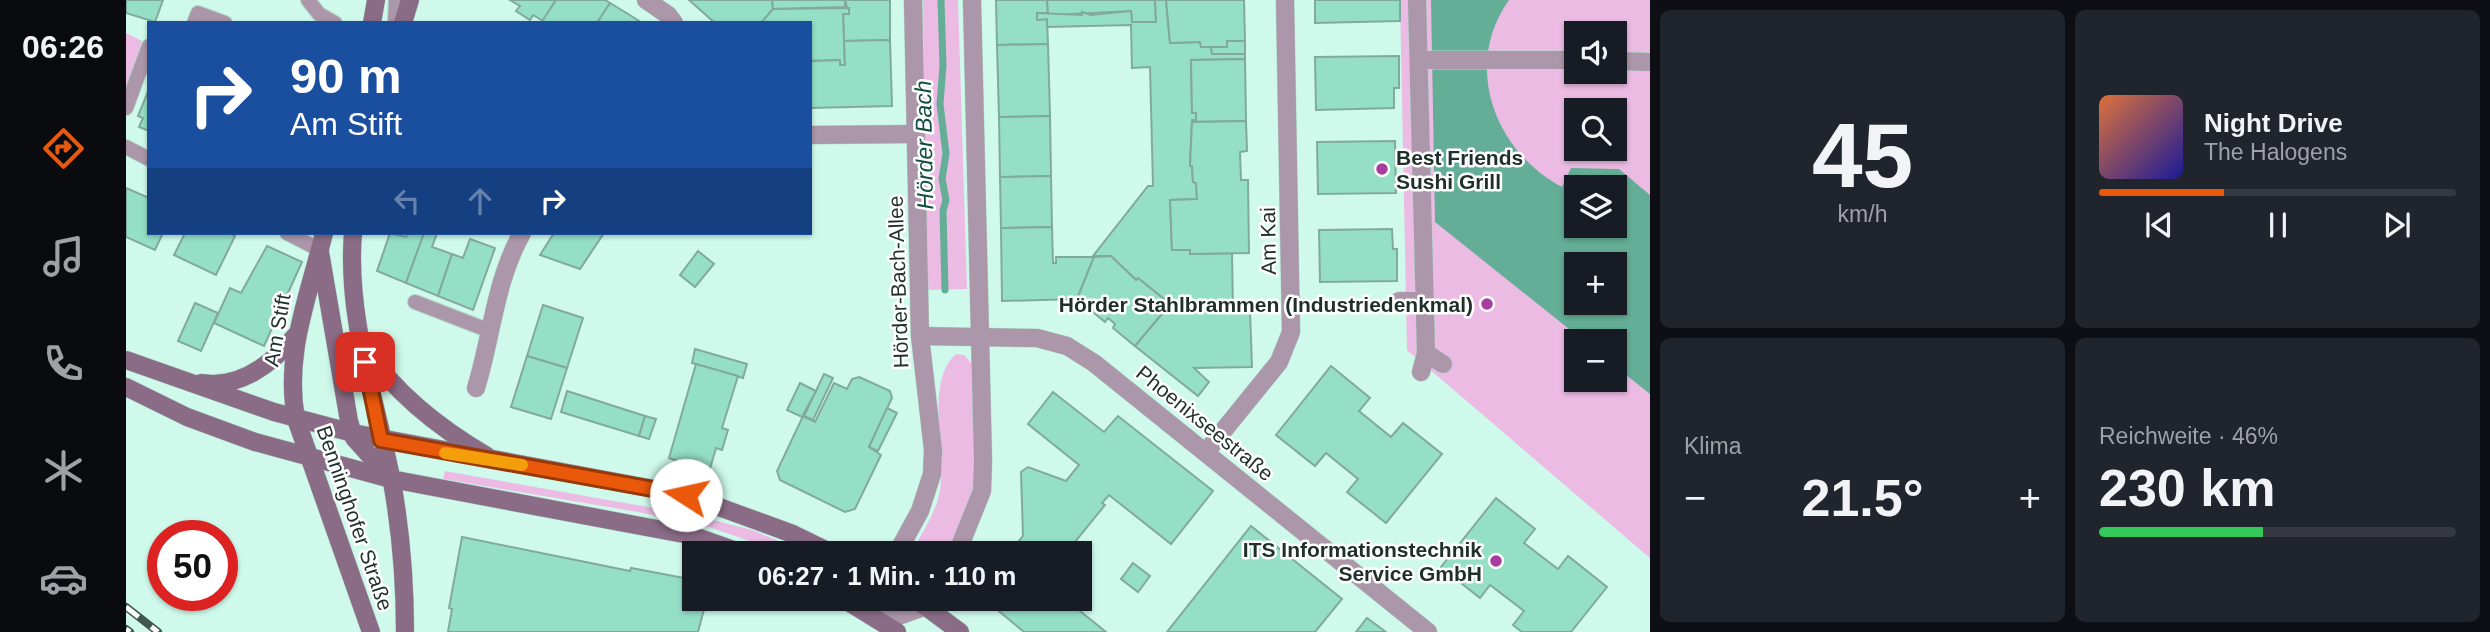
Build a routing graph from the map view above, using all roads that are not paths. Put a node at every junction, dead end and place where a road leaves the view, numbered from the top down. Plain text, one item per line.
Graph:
1 (308, 0) edge
2 (376, 0) edge
3 (396, 0) edge
4 (410, 0) edge
5 (646, 0) edge
6 (913, 0) edge
7 (972, 0) edge
8 (1285, 0) edge
9 (1417, 0) edge
10 (195, 21) edge
11 (220, 21) edge
12 (331, 21) edge
13 (372, 21) edge
14 (395, 21) edge
15 (404, 21) edge
16 (672, 21) edge
17 (147, 51) edge
18 (1418, 54) junction
19 (1564, 60) edge
20 (1627, 61) edge
21 (1650, 62) edge
22 (126, 108) edge
23 (916, 134) junction
24 (812, 135) edge
25 (126, 147) edge
26 (147, 158) edge
27 (296, 235) edge
28 (353, 235) edge
29 (521, 235) edge
30 (322, 241) edge
31 (1399, 301) dead end
32 (1424, 301) junction
33 (415, 302) dead end
34 (490, 331) junction
35 (296, 335) junction
36 (920, 336) junction
37 (982, 336) junction
38 (361, 342) junction
39 (1426, 353) junction
40 (126, 360) edge
41 (1443, 364) dead end
42 (1420, 372) dead end
43 (169, 377) junction
44 (126, 387) edge
45 (476, 388) dead end
46 (296, 419) junction
47 (353, 433) junction
48 (381, 440) junction
49 (1206, 453) junction
50 (311, 457) junction
51 (493, 459) junction
52 (391, 479) junction
53 (708, 541) edge
54 (807, 541) edge
55 (904, 541) edge
56 (962, 541) edge
57 (860, 611) edge
58 (883, 611) edge
59 (910, 611) edge
60 (936, 611) edge
61 (884, 629) edge
62 (371, 632) edge
63 (405, 632) edge
64 (960, 632) edge
65 (1428, 632) edge

1 - 12 lane
2 - 13 main road
3 - 14 lane
4 - 15 main road
5 - 16 street
6 - 23 street, Hörder-Bach-Allee
7 - 37 street
8 - 49 street, Am Kai
9 - 18 street
10 - 11 lane
17 - 22 lane
18 - 19 street
18 - 32 street
20 - 21 street
23 - 24 street
23 - 36 street, Hörder-Bach-Allee
25 - 26 lane
27 - 30 lane
28 - 38 main road
29 - 34 street
30 - 35 main road, Am Stift
30 - 47 main road
31 - 32 street
32 - 39 street
33 - 34 lane
34 - 45 street
35 - 43 main road
35 - 46 main road, Am Stift
36 - 37 street, Phoenixseestraße
36 - 55 street, Hörder-Bach-Allee
37 - 49 street, Phoenixseestraße
37 - 56 street
38 - 48 main road
38 - 51 main road
39 - 41 street
39 - 42 street
40 - 43 main road
43 - 46 main road
44 - 50 main road
46 - 47 main road
46 - 50 main road, Benninghofer Straße
47 - 48 main road
47 - 52 main road
48 - 51 main road
48 - 52 main road, Benninghofer Straße
49 - 65 street, Phoenixseestraße
50 - 52 main road
50 - 62 main road, Benninghofer Straße
51 - 54 main road
52 - 53 main road
52 - 63 main road, Benninghofer Straße
57 - 61 main road
58 - 61 street
59 - 61 street
60 - 64 main road

